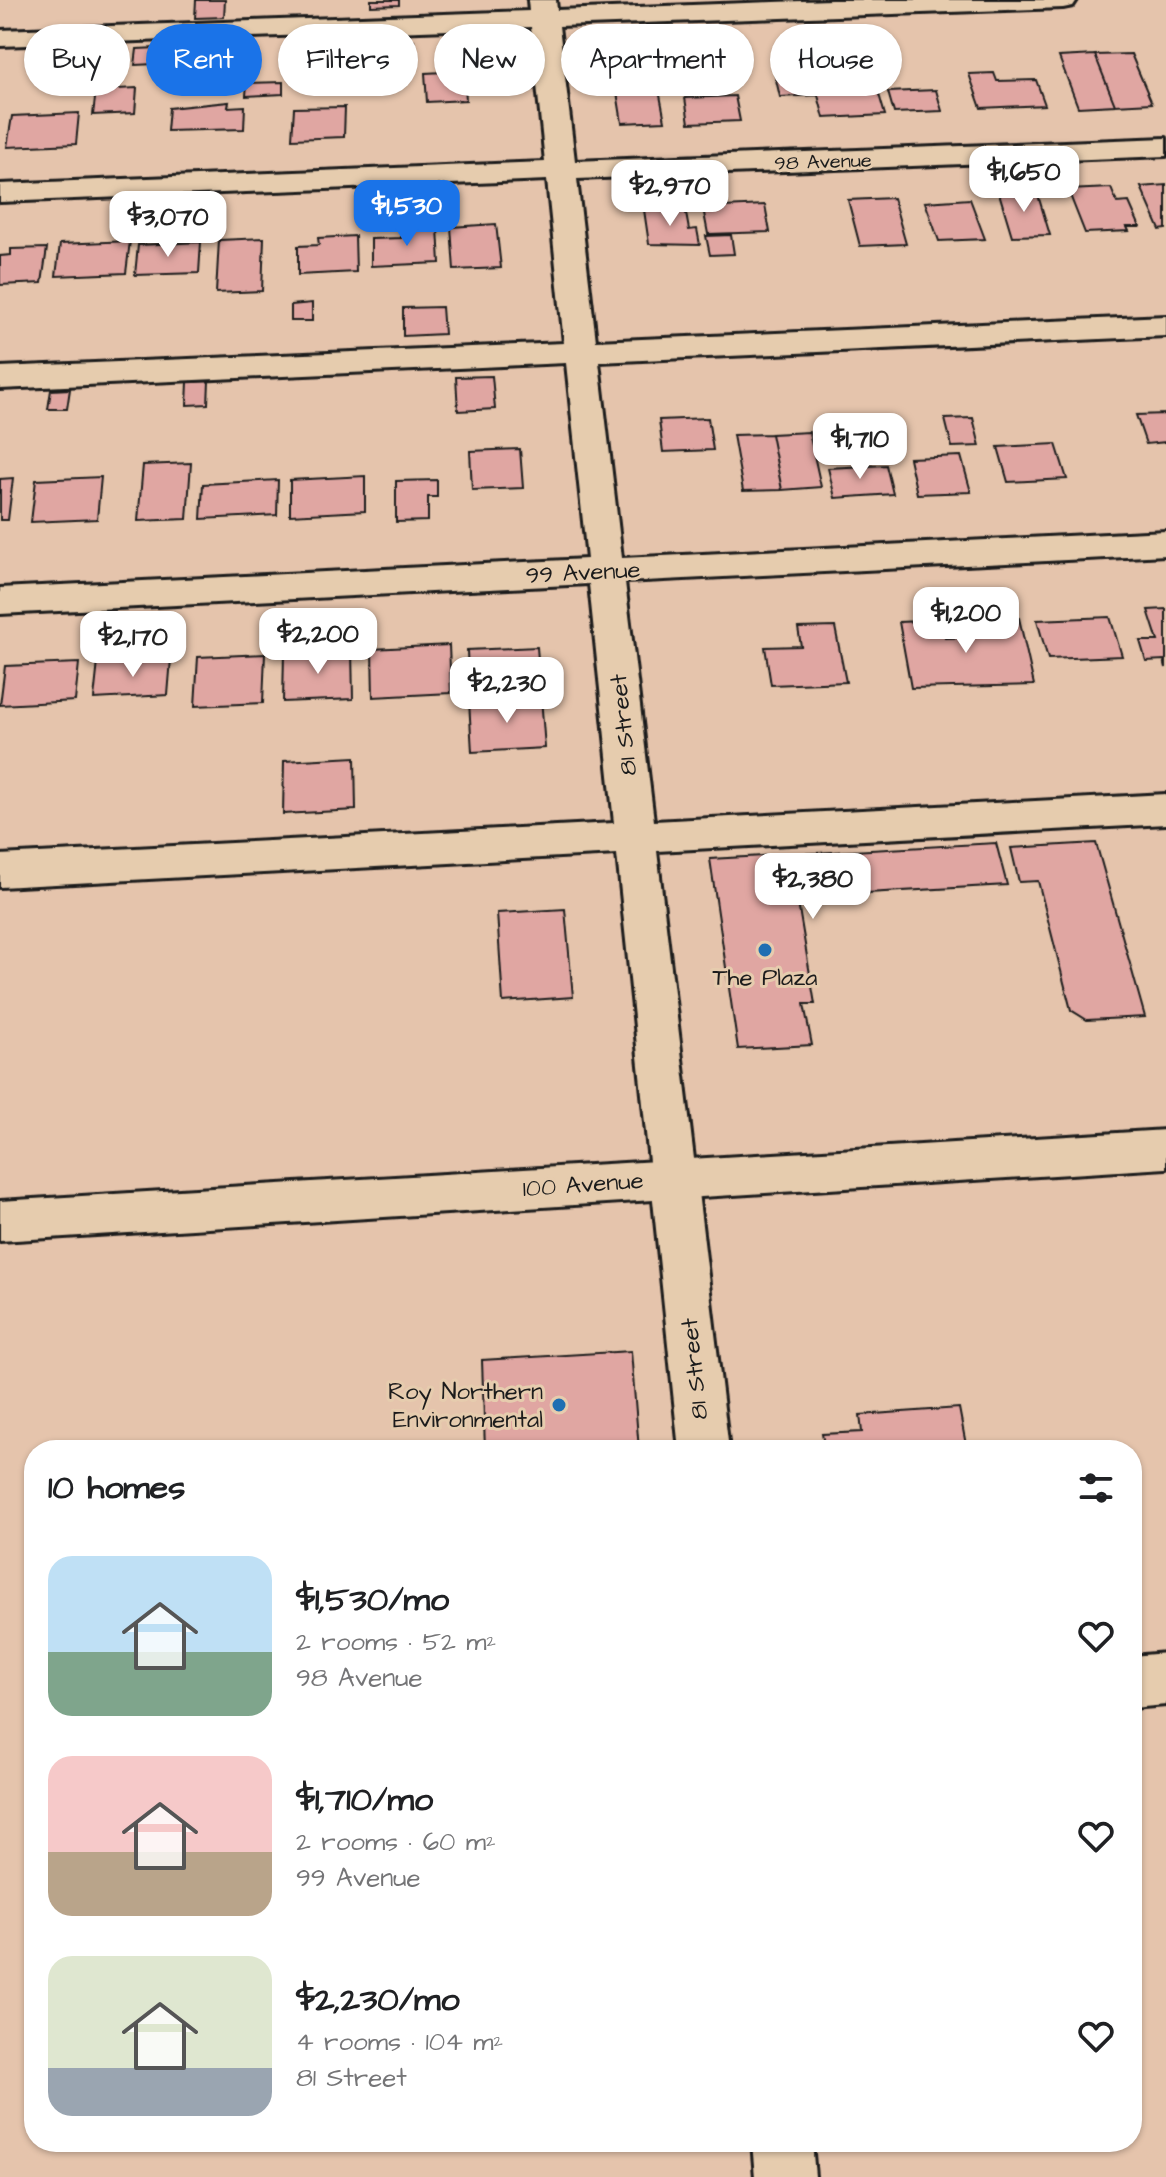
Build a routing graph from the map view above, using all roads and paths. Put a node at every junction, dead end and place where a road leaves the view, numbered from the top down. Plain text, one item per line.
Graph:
1 (1063, 0) edge
2 (543, 10) edge
3 (0, 38) edge
4 (1166, 147) edge
5 (562, 172) junction
6 (0, 193) edge
7 (1166, 326) edge
8 (582, 351) junction
9 (0, 378) edge
10 (1166, 543) edge
11 (606, 570) junction
12 (0, 601) edge
13 (1166, 809) edge
14 (636, 838) junction
15 (0, 871) edge
16 (1166, 1149) edge
17 (673, 1179) junction
18 (0, 1221) edge
19 (703, 1440) edge
20 (1166, 1679) edge
21 (1142, 1681) edge
22 (783, 2152) edge
23 (785, 2177) edge

1 - 2 street
2 - 3 street
2 - 5 street, 81 Street
4 - 5 street, 98 Avenue
5 - 6 street, 98 Avenue
5 - 8 street, 81 Street
7 - 8 street
8 - 9 street
8 - 11 street, 81 Street
10 - 11 street, 99 Avenue
11 - 12 street, 99 Avenue
11 - 14 street, 81 Street
13 - 14 street
14 - 15 street
14 - 17 street, 81 Street
16 - 17 street, 100 Avenue
17 - 18 street, 100 Avenue
17 - 19 street, 81 Street
20 - 21 street
22 - 23 street

